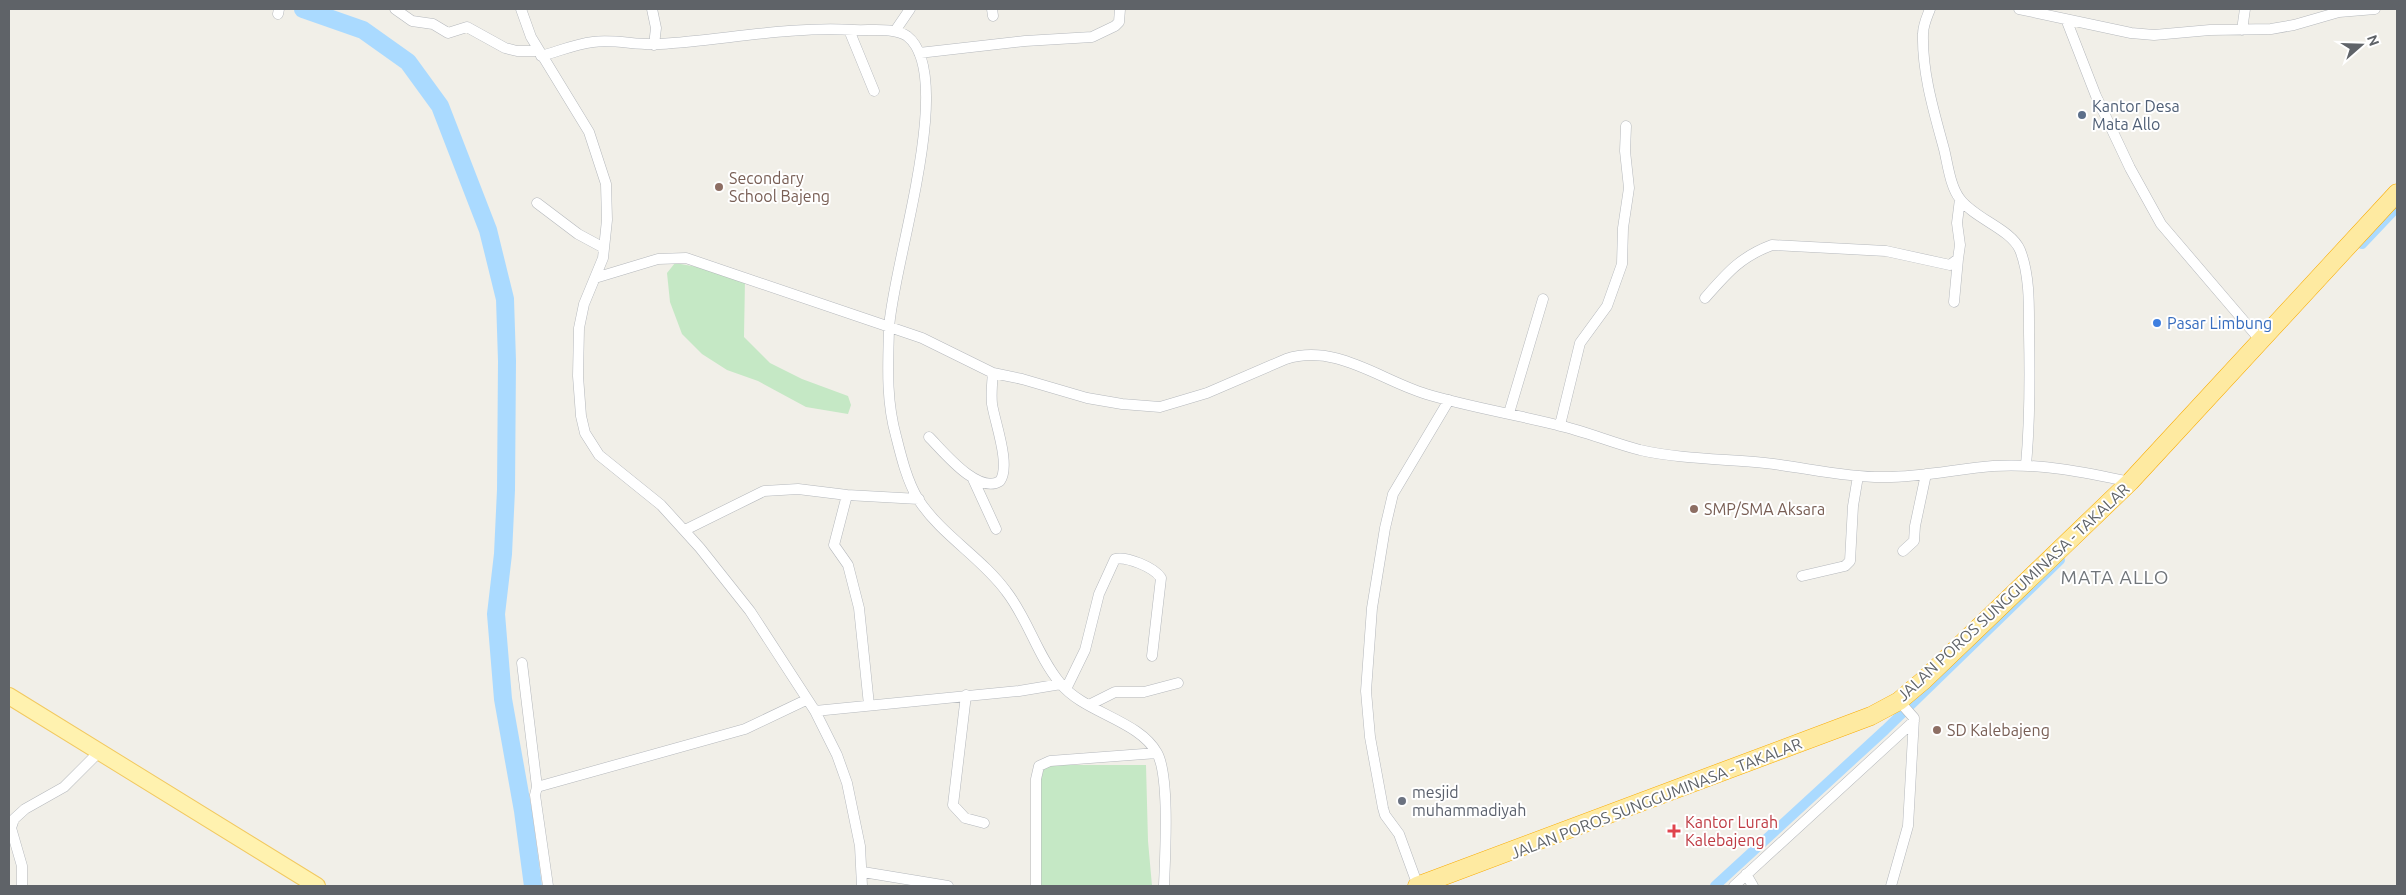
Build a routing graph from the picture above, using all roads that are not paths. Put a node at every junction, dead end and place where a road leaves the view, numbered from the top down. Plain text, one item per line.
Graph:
1 (395, 9) edge
2 (521, 9) edge
3 (652, 9) edge
4 (910, 9) edge
5 (1120, 9) edge
6 (1930, 9) edge
7 (2019, 9) edge
8 (2245, 9) edge
9 (2375, 9) edge
10 (2066, 19) junction
11 (849, 30) junction
12 (2242, 30) junction
13 (895, 32) junction
14 (654, 44) junction
15 (540, 53) junction
16 (919, 53) junction
17 (874, 92) dead end
18 (1626, 126) dead end
19 (2397, 193) edge
20 (1960, 199) junction
21 (537, 203) dead end
22 (604, 248) junction
23 (1958, 259) junction
24 (595, 278) junction
25 (1705, 298) dead end
26 (1543, 299) dead end
27 (1954, 302) dead end
28 (889, 327) junction
29 (2260, 341) junction
30 (993, 373) junction
31 (1449, 400) junction
32 (1509, 414) junction
33 (1560, 425) junction
34 (929, 437) dead end
35 (2026, 465) junction
36 (1926, 474) junction
37 (1858, 476) junction
38 (973, 479) junction
39 (2130, 482) junction
40 (847, 495) junction
41 (918, 499) junction
42 (996, 529) dead end
43 (685, 530) junction
44 (1903, 552) dead end
45 (1802, 576) dead end
46 (1152, 656) dead end
47 (522, 663) dead end
48 (1178, 683) dead end
49 (1064, 686) junction
50 (966, 695) junction
51 (9, 696) edge
52 (806, 700) junction
53 (869, 705) junction
54 (1089, 705) junction
55 (1903, 705) junction
56 (814, 711) junction
57 (1914, 720) junction
58 (100, 751) junction
59 (1157, 753) junction
60 (537, 787) junction
61 (984, 823) dead end
62 (863, 872) junction
63 (1746, 874) junction
64 (22, 886) edge
65 (317, 886) edge
66 (548, 886) edge
67 (862, 886) edge
68 (948, 886) edge
69 (1036, 886) edge
70 (1164, 886) edge
71 (1418, 886) edge
72 (1734, 886) edge
73 (1753, 886) edge
74 (1891, 886) edge

1 - 15 street
2 - 15 street
3 - 14 street
4 - 13 street
5 - 16 street
6 - 20 street
7 - 10 street
8 - 12 street
9 - 12 street
10 - 12 street
10 - 29 street
11 - 13 street
11 - 14 street
11 - 17 street
13 - 16 street
14 - 15 street
15 - 22 street
16 - 28 street
18 - 33 street
19 - 29 highway, JALAN POROS SUNGGUMINASA - TAKALAR
20 - 23 street
20 - 35 street
21 - 22 street
22 - 24 street
23 - 25 street
23 - 27 street
24 - 28 street
24 - 43 street
26 - 32 street
28 - 30 street
28 - 41 street
29 - 39 highway, JALAN POROS SUNGGUMINASA - TAKALAR
30 - 31 street
30 - 38 street
31 - 32 street
31 - 71 street
32 - 33 street
33 - 37 street
34 - 38 street
35 - 36 street
35 - 39 street
36 - 37 street
36 - 44 street
37 - 45 street
38 - 42 street
39 - 55 highway, JALAN POROS SUNGGUMINASA - TAKALAR
40 - 41 street
40 - 43 street
40 - 53 street
41 - 49 street
43 - 52 street
46 - 49 street
47 - 60 street
48 - 54 street
49 - 50 street
49 - 54 street
50 - 53 street
50 - 61 street
51 - 58 main road
52 - 56 street
52 - 60 street
53 - 56 street
54 - 59 street
55 - 57 street
55 - 71 highway, JALAN POROS SUNGGUMINASA - TAKALAR
56 - 62 street
57 - 63 street
57 - 74 street
58 - 64 street
58 - 65 main road
59 - 69 street
59 - 70 street
60 - 66 street
62 - 67 street
62 - 68 street
63 - 72 street
63 - 73 street

